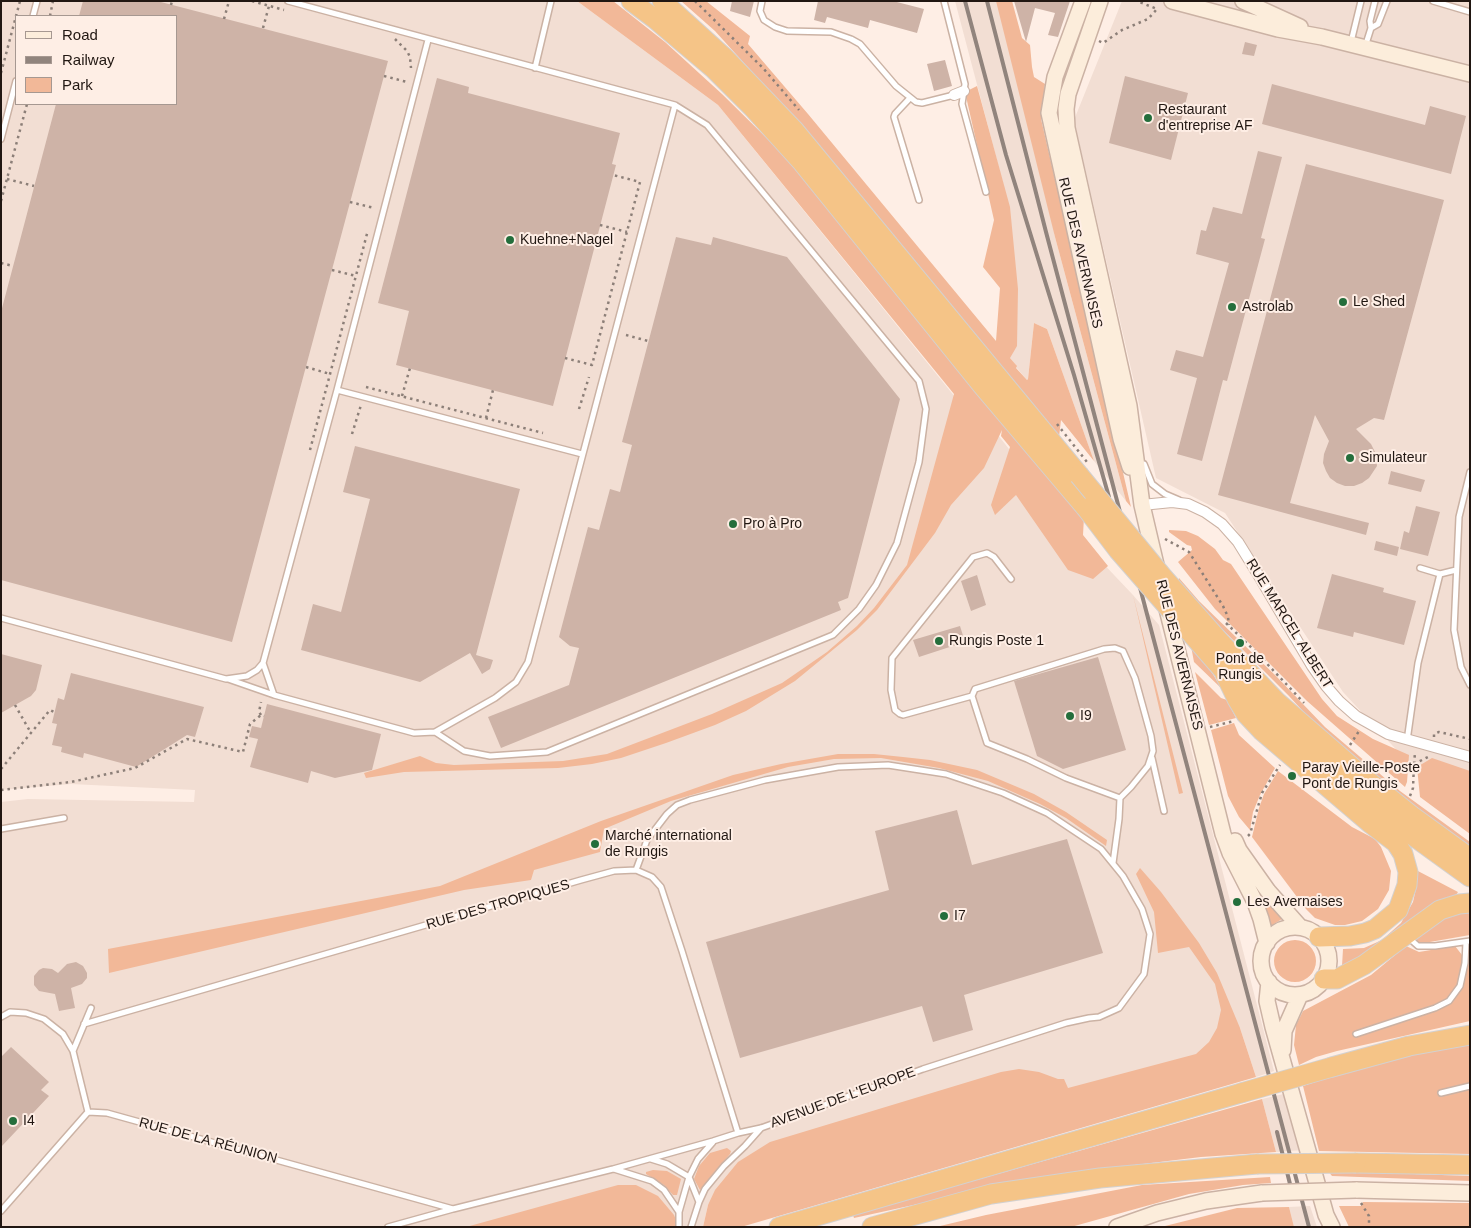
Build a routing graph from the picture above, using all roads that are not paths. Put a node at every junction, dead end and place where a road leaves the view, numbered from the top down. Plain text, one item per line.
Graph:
1 (37, 1) edge
2 (288, 1) edge
3 (551, 1) edge
4 (631, 1) edge
5 (662, 1) edge
6 (762, 1) edge
7 (944, 1) edge
8 (1083, 1) edge
9 (1100, 1) edge
10 (1172, 1) edge
11 (1362, 1) edge
12 (1375, 1) edge
13 (1387, 1) edge
14 (1433, 1) edge
15 (1245, 2) edge
16 (1470, 12) edge
17 (33, 15) edge
18 (1240, 19) junction
19 (1371, 28) junction
20 (1322, 36) junction
21 (428, 40) junction
22 (1357, 46) junction
23 (535, 68) junction
24 (1470, 74) edge
25 (15, 85) edge
26 (959, 93) junction
27 (910, 98) junction
28 (674, 105) junction
29 (1, 139) edge
30 (986, 192) dead end
31 (919, 200) dead end
32 (337, 390) junction
33 (1129, 407) junction
34 (582, 454) junction
35 (1470, 472) edge
36 (1188, 504) junction
37 (1142, 505) junction
38 (1420, 568) dead end
39 (1456, 570) junction
40 (1440, 574) junction
41 (1011, 579) dead end
42 (1, 618) edge
43 (263, 662) junction
44 (1223, 670) junction
45 (226, 679) junction
46 (1470, 686) edge
47 (274, 695) junction
48 (972, 696) junction
49 (435, 732) junction
50 (1407, 741) junction
51 (1151, 757) junction
52 (1470, 757) edge
53 (1120, 798) junction
54 (1217, 804) junction
55 (1164, 811) dead end
56 (64, 818) dead end
57 (1, 829) edge
58 (1470, 858) edge
59 (1113, 863) junction
60 (636, 870) junction
61 (1470, 877) edge
62 (1470, 903) edge
63 (1300, 928) junction
64 (1407, 933) junction
65 (1319, 937) junction
66 (1468, 942) edge
67 (1266, 943) junction
68 (1324, 979) junction
69 (1269, 982) junction
70 (1300, 994) junction
71 (91, 1008) dead end
72 (1, 1017) edge
73 (84, 1024) junction
74 (1356, 1034) dead end
75 (1470, 1035) edge
76 (73, 1051) junction
77 (1282, 1059) junction
78 (1470, 1086) edge
79 (1441, 1093) dead end
80 (88, 1112) junction
81 (761, 1128) junction
82 (738, 1133) junction
83 (713, 1141) junction
84 (650, 1159) junction
85 (1470, 1165) edge
86 (613, 1169) junction
87 (688, 1178) junction
88 (1470, 1193) edge
89 (698, 1202) junction
90 (453, 1209) junction
91 (1, 1210) edge
92 (679, 1212) junction
93 (388, 1227) edge
94 (679, 1227) edge
95 (692, 1227) edge
96 (779, 1227) edge
97 (872, 1227) edge
98 (1118, 1227) edge
99 (1332, 1227) edge

1 - 17 lane
2 - 21 lane
3 - 23 lane
4 - 44 highway, bridge
5 - 58 highway, bridge
6 - 27 lane
7 - 26 lane
8 - 37 main road, RUE DES AVERNAISES
9 - 33 main road, RUE DES AVERNAISES
10 - 18 main road
11 - 22 lane
12 - 19 lane
13 - 19 lane
14 - 16 lane
15 - 18 main road
15 - 20 main road
18 - 20 main road
19 - 22 lane
20 - 22 main road
21 - 23 lane
21 - 32 lane
22 - 24 main road
23 - 28 lane
25 - 29 lane
26 - 27 lane
26 - 30 lane
27 - 31 lane
28 - 34 lane
28 - 49 lane
32 - 34 lane
32 - 43 lane
33 - 36 lane
33 - 37 main road, RUE DES AVERNAISES
34 - 49 lane
35 - 39 lane
36 - 37 street, RUE MARCEL ALBERT
36 - 50 street, RUE MARCEL ALBERT
37 - 54 main road, RUE DES AVERNAISES
38 - 40 lane
39 - 40 lane
39 - 46 lane
40 - 50 lane
41 - 48 lane
42 - 45 lane
43 - 45 lane
43 - 47 lane
44 - 61 highway
44 - 65 highway
45 - 47 lane
47 - 49 lane
48 - 51 lane
48 - 53 lane
50 - 52 street, RUE MARCEL ALBERT
51 - 53 lane
51 - 55 lane
53 - 59 lane
54 - 63 main road, RUE DES AVERNAISES
54 - 67 main road, RUE DES AVERNAISES
56 - 57 lane
59 - 60 lane, AVENUE DE L'EUROPE
59 - 81 lane, AVENUE DE L'EUROPE
60 - 73 lane, RUE DES TROPIQUES
60 - 82 lane
62 - 64 highway
63 - 65 main road
63 - 67 main road
64 - 66 lane
64 - 68 highway
65 - 68 main road
66 - 74 lane
67 - 69 main road
68 - 70 main road
69 - 70 main road
69 - 77 main road
70 - 77 main road
71 - 73 lane
72 - 76 lane
73 - 76 lane
75 - 96 highway, bridge
76 - 80 lane
77 - 99 main road
78 - 79 lane
80 - 90 lane, RUE DE LA RÉUNION
80 - 91 lane
81 - 82 lane, AVENUE DE L'EUROPE
81 - 89 lane
82 - 83 lane, AVENUE DE L'EUROPE
83 - 84 lane, AVENUE DE L'EUROPE
83 - 87 lane
84 - 86 lane, AVENUE DE L'EUROPE
84 - 87 lane
85 - 97 highway, bridge
86 - 90 lane, AVENUE DE L'EUROPE
86 - 92 lane
87 - 89 lane
87 - 92 lane
88 - 98 main road, bridge
89 - 95 lane
90 - 93 lane, AVENUE DE L'EUROPE
92 - 94 lane

